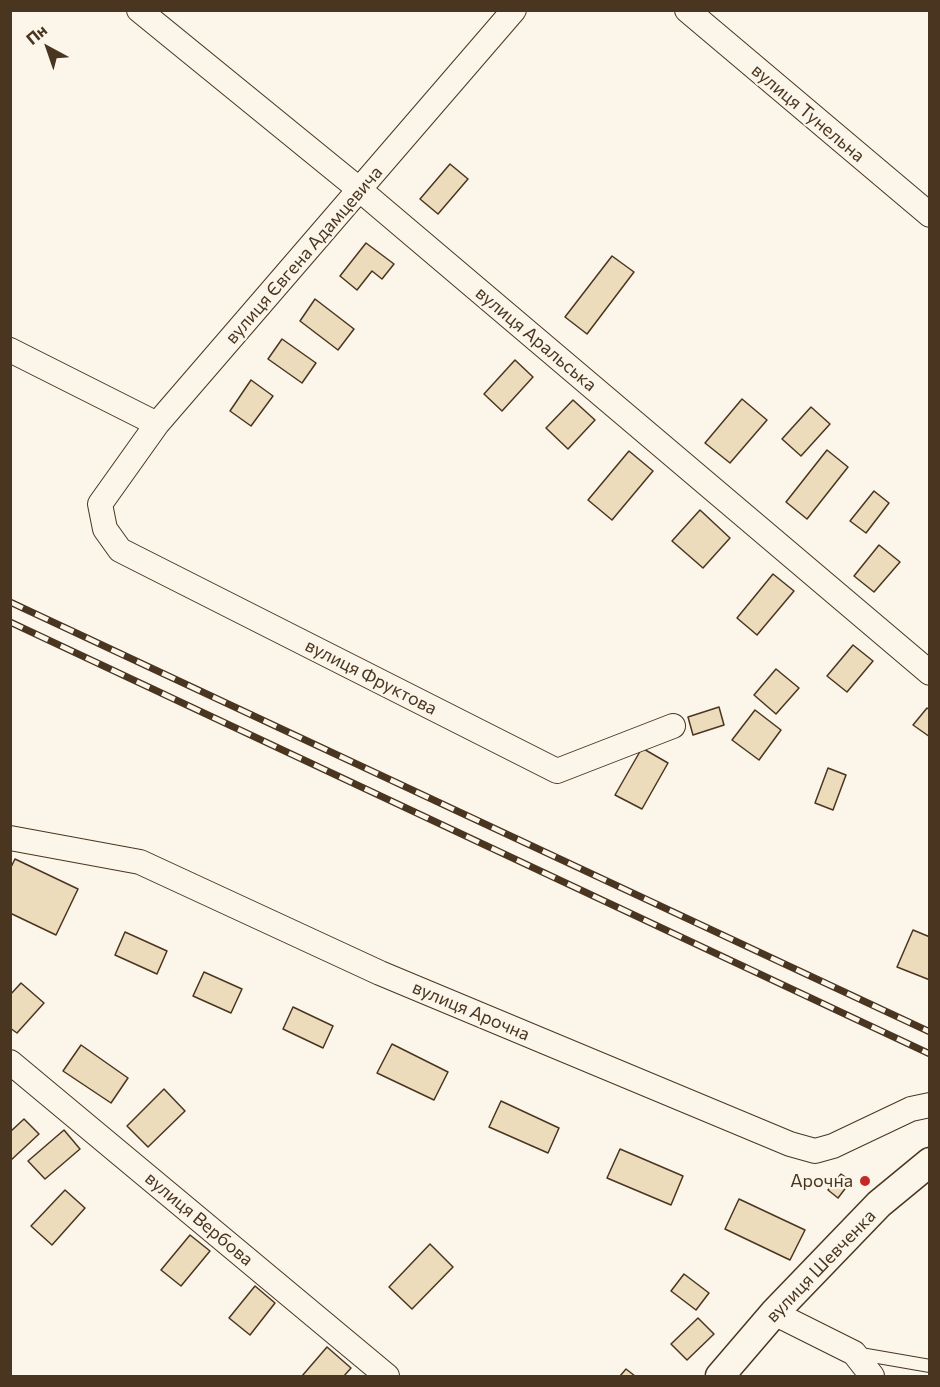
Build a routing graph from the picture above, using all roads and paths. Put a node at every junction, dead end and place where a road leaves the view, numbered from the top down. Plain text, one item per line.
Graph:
1 (139, 10) edge
2 (514, 10) edge
3 (687, 10) edge
4 (360, 190) junction
5 (930, 215) edge
6 (10, 350) edge
7 (157, 424) junction
8 (100, 504) joint
9 (930, 673) edge
10 (673, 726) dead end
11 (10, 838) edge
12 (10, 1062) edge
13 (930, 1106) edge
14 (930, 1162) edge
15 (774, 1313) junction
16 (854, 1353) junction
17 (930, 1366) edge
18 (387, 1377) edge
19 (720, 1377) edge
20 (872, 1377) edge

1 - 4 street, вулиця Аральська
2 - 4 street, вулиця Євгена Адамцевича
3 - 5 street, вулиця Тунельна
4 - 7 street, вулиця Євгена Адамцевича
4 - 9 street, вулиця Аральська
6 - 7 street
7 - 8 street, вулиця Євгена Адамцевича
8 - 10 street, вулиця Фруктова
11 - 13 street, вулиця Арочна
12 - 18 street, вулиця Вербова
14 - 15 street, вулиця Шевченка
15 - 16 street
15 - 19 street, вулиця Шевченка
16 - 17 lane
16 - 20 street

